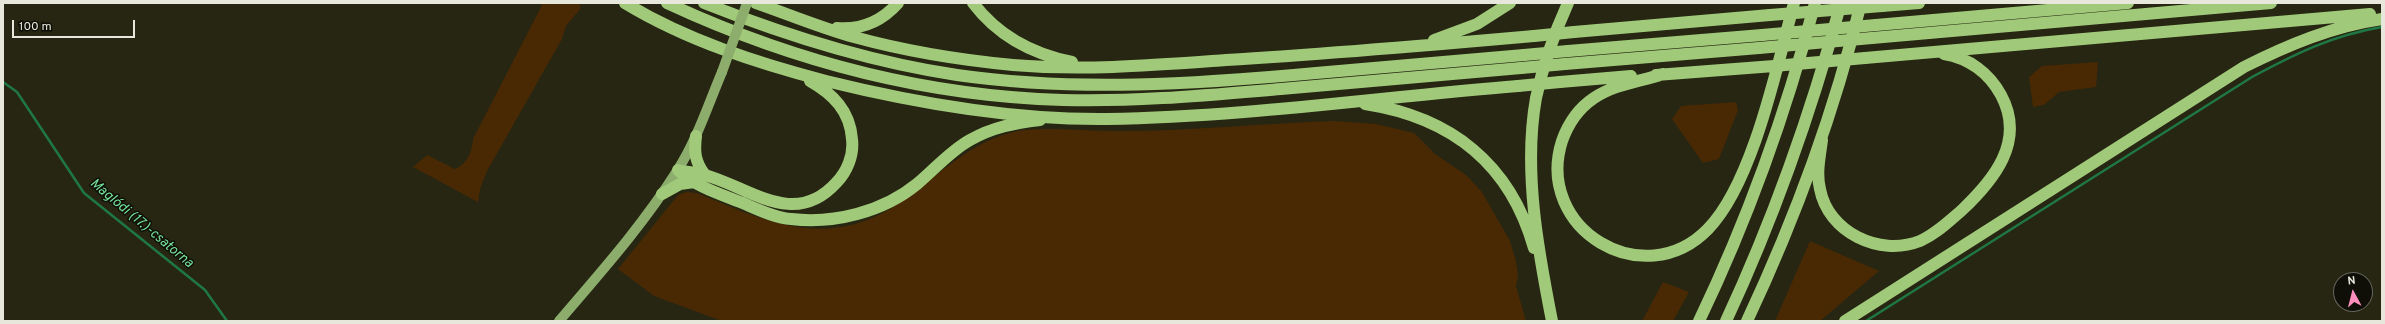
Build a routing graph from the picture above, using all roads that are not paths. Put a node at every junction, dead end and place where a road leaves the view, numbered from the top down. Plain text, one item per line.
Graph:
1 (625, 3) edge
2 (667, 3) edge
3 (704, 3) edge
4 (746, 3) edge
5 (756, 3) edge
6 (898, 3) edge
7 (973, 3) edge
8 (1510, 3) edge
9 (1568, 3) edge
10 (1794, 3) edge
11 (1815, 3) edge
12 (1840, 3) edge
13 (1862, 3) edge
14 (1919, 3) edge
15 (2128, 3) edge
16 (2271, 3) edge
17 (2382, 13) edge
18 (2382, 19) edge
19 (824, 27) junction
20 (1383, 48) junction
21 (1922, 53) junction
22 (1094, 67) junction
23 (797, 73) junction
24 (1663, 74) junction
25 (1344, 102) junction
26 (1063, 117) junction
27 (696, 136) junction
28 (1822, 140) junction
29 (678, 170) junction
30 (705, 175) junction
31 (694, 182) junction
32 (662, 194) junction
33 (1544, 280) junction
34 (559, 321) edge
35 (1552, 321) edge
36 (1699, 321) edge
37 (1726, 321) edge
38 (1747, 321) edge
39 (1845, 321) edge

1 - 23 highway
2 - 16 highway, bridge
3 - 15 highway, bridge
4 - 27 main road, bridge
5 - 19 highway
6 - 19 highway
7 - 22 highway
8 - 20 highway
9 - 33 highway
10 - 24 highway
11 - 36 highway
12 - 37 highway
13 - 28 highway
14 - 20 highway, bridge
17 - 21 highway
18 - 39 highway
19 - 22 highway
20 - 22 highway
21 - 24 highway, bridge
21 - 28 highway
23 - 26 highway
23 - 30 highway
24 - 25 highway, bridge
25 - 26 highway
25 - 33 highway
26 - 31 highway
27 - 29 main road
27 - 30 highway
28 - 38 highway
29 - 30 highway
29 - 31 highway
29 - 32 main road
31 - 32 highway
32 - 34 main road
33 - 35 highway

